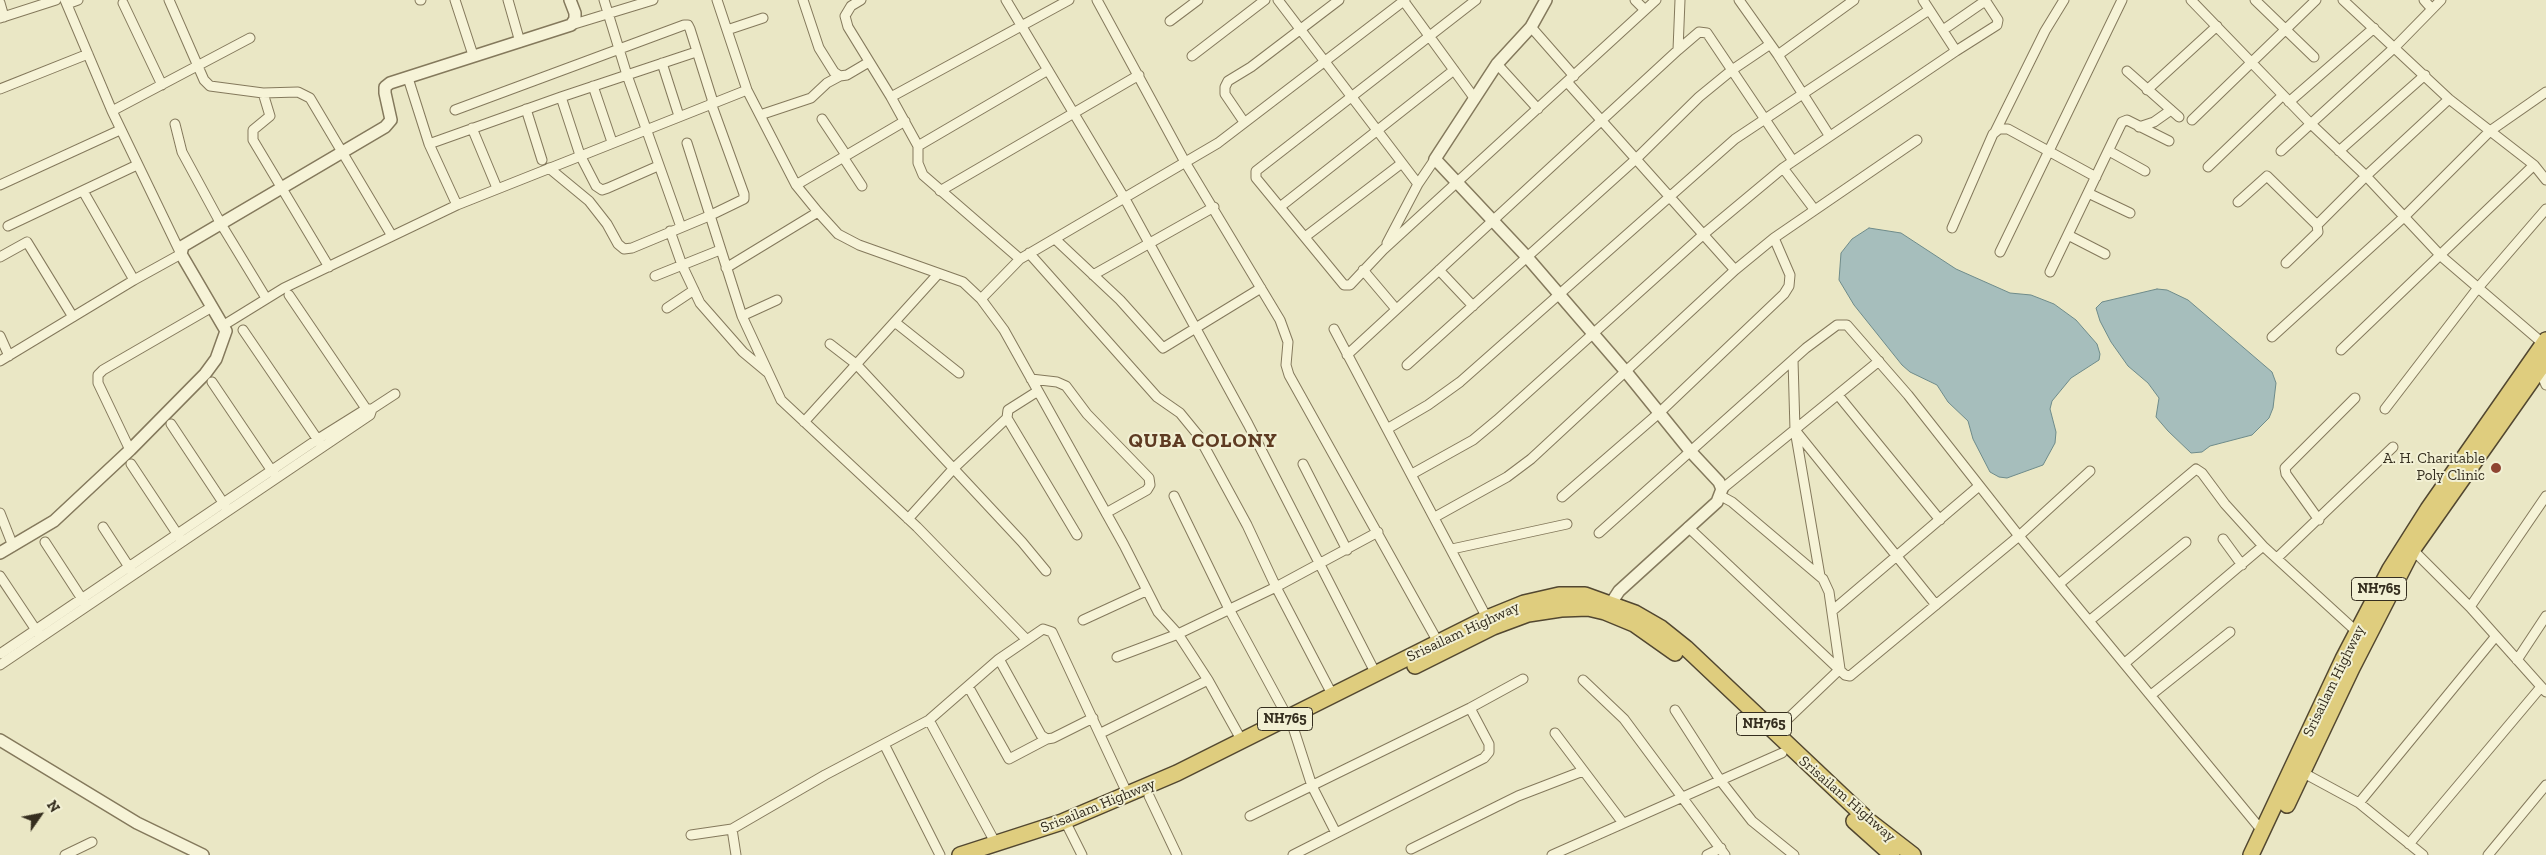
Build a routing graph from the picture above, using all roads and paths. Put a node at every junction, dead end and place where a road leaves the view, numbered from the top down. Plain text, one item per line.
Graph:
1 (56, 0) edge
2 (78, 0) edge
3 (169, 0) edge
4 (455, 0) edge
5 (508, 0) edge
6 (570, 0) edge
7 (604, 0) edge
8 (717, 0) edge
9 (803, 0) edge
10 (861, 0) edge
11 (1006, 0) edge
12 (1069, 0) edge
13 (1097, 0) edge
14 (1198, 0) edge
15 (1265, 0) edge
16 (1278, 0) edge
17 (1339, 0) edge
18 (1404, 0) edge
19 (1476, 0) edge
20 (1546, 0) edge
21 (1635, 0) edge
22 (1656, 0) edge
23 (1680, 0) edge
24 (1739, 0) edge
25 (1854, 0) edge
26 (1924, 0) edge
27 (1985, 0) edge
28 (2064, 0) edge
29 (2122, 0) edge
30 (2191, 0) edge
31 (2256, 0) edge
32 (2316, 0) edge
33 (2343, 0) edge
34 (2424, 0) edge
35 (2441, 0) edge
36 (648, 1) edge
37 (66, 2) edge
38 (123, 2) dead end
39 (0, 3) edge
40 (2432, 9) junction
41 (1645, 10) junction
42 (1929, 10) junction
43 (608, 13) junction
44 (2, 18) edge
45 (762, 18) dead end
46 (1170, 21) dead end
47 (571, 25) junction
48 (2217, 26) junction
49 (1021, 27) junction
50 (1531, 27) junction
51 (2374, 28) junction
52 (1300, 29) junction
53 (727, 30) junction
54 (1943, 30) junction
55 (2286, 30) junction
56 (1429, 36) junction
57 (250, 38) dead end
58 (520, 42) junction
59 (1768, 45) junction
60 (2395, 47) junction
61 (619, 49) junction
62 (1678, 50) junction
63 (1956, 50) junction
64 (696, 52) junction
65 (88, 54) junction
66 (473, 55) junction
67 (1778, 55) junction
68 (1192, 56) dead end
69 (2314, 58) dead end
70 (1325, 61) junction
71 (869, 62) junction
72 (2252, 62) junction
73 (662, 64) junction
74 (1497, 64) junction
75 (197, 66) junction
76 (1048, 70) junction
77 (1454, 70) junction
78 (1732, 70) junction
79 (2127, 71) dead end
80 (627, 75) junction
81 (1139, 75) junction
82 (840, 76) junction
83 (2425, 76) junction
84 (408, 78) junction
85 (1571, 80) junction
86 (162, 84) junction
87 (592, 86) junction
88 (0, 89) edge
89 (747, 90) junction
90 (2147, 90) junction
91 (2546, 92) edge
92 (263, 93) junction
93 (1802, 95) junction
94 (2283, 95) junction
95 (1351, 96) junction
96 (561, 97) junction
97 (892, 97) junction
98 (1475, 99) junction
99 (2449, 99) junction
100 (2290, 102) junction
101 (712, 103) junction
102 (1538, 109) junction
103 (455, 110) dead end
104 (526, 110) junction
105 (2170, 110) junction
106 (112, 111) junction
107 (1074, 114) junction
108 (760, 115) junction
109 (679, 116) junction
110 (2179, 117) dead end
111 (822, 119) dead end
112 (1765, 119) junction
113 (1601, 120) junction
114 (2192, 120) dead end
115 (905, 121) junction
116 (1244, 122) junction
117 (2310, 123) junction
118 (175, 124) dead end
119 (2139, 127) junction
120 (472, 128) junction
121 (645, 128) junction
122 (1377, 129) junction
123 (120, 130) junction
124 (2490, 132) junction
125 (1995, 133) junction
126 (1829, 135) junction
127 (1917, 140) dead end
128 (2169, 141) dead end
129 (612, 142) junction
130 (687, 143) dead end
131 (430, 144) junction
132 (918, 146) junction
133 (2048, 150) junction
134 (2109, 151) junction
135 (2281, 151) dead end
136 (2339, 151) junction
137 (343, 152) junction
138 (580, 155) junction
139 (844, 156) junction
140 (1435, 159) junction
141 (1636, 159) junction
142 (542, 160) dead end
143 (1793, 161) junction
144 (1185, 162) junction
145 (1402, 163) junction
146 (137, 165) junction
147 (2534, 165) junction
148 (658, 166) junction
149 (2208, 167) dead end
150 (549, 168) junction
151 (1783, 168) junction
152 (2145, 171) dead end
153 (2096, 176) junction
154 (2366, 176) junction
155 (2546, 180) edge
156 (1458, 183) junction
157 (1418, 184) junction
158 (0, 185) edge
159 (796, 185) junction
160 (862, 186) dead end
161 (284, 188) junction
162 (496, 188) junction
163 (83, 190) junction
164 (940, 191) junction
165 (2088, 193) junction
166 (1670, 197) junction
167 (1125, 199) junction
168 (2238, 202) dead end
169 (457, 205) junction
170 (1214, 207) junction
171 (1280, 207) junction
172 (1814, 209) junction
173 (2546, 209) edge
174 (818, 212) junction
175 (2130, 213) dead end
176 (709, 216) junction
177 (2404, 217) junction
178 (1493, 220) junction
179 (221, 224) junction
180 (2317, 225) junction
181 (8, 226) dead end
182 (680, 227) junction
183 (1952, 228) dead end
184 (670, 231) junction
185 (1705, 233) junction
186 (2068, 235) junction
187 (392, 236) junction
188 (1305, 238) junction
189 (1774, 238) junction
190 (1055, 239) junction
191 (1148, 244) junction
192 (720, 250) junction
193 (1384, 250) junction
194 (2000, 252) dead end
195 (1029, 253) junction
196 (181, 254) junction
197 (2105, 254) dead end
198 (2441, 256) junction
199 (0, 257) edge
200 (1527, 257) junction
201 (1020, 259) junction
202 (2286, 263) dead end
203 (682, 265) junction
204 (329, 266) junction
205 (726, 268) junction
206 (1363, 270) junction
207 (1439, 270) junction
208 (1735, 270) junction
209 (2050, 272) dead end
210 (938, 274) junction
211 (1093, 275) junction
212 (655, 276) dead end
213 (134, 280) junction
214 (1261, 288) junction
215 (2477, 289) junction
216 (694, 290) junction
217 (1559, 294) junction
218 (289, 295) dead end
219 (266, 298) junction
220 (981, 299) junction
221 (777, 300) dead end
222 (1473, 306) junction
223 (212, 307) junction
224 (667, 308) dead end
225 (1396, 309) junction
226 (742, 316) junction
227 (73, 317) junction
228 (896, 323) junction
229 (224, 325) junction
230 (1334, 329) dead end
231 (243, 330) dead end
232 (1195, 330) junction
233 (1592, 333) junction
234 (0, 336) edge
235 (2272, 337) dead end
236 (830, 344) dead end
237 (2545, 344) edge
238 (2342, 350) dead end
239 (1347, 355) junction
240 (9, 356) junction
241 (1793, 360) junction
242 (0, 361) edge
243 (1879, 361) junction
244 (856, 364) junction
245 (1407, 365) dead end
246 (2542, 365) edge
247 (959, 372) dead end
248 (1627, 373) junction
249 (769, 374) junction
250 (1032, 380) junction
251 (212, 382) dead end
252 (2546, 385) edge
253 (1038, 391) junction
254 (395, 394) dead end
255 (1838, 395) junction
256 (2355, 398) dead end
257 (2385, 409) dead end
258 (369, 411) junction
259 (1659, 413) junction
260 (1008, 418) junction
261 (804, 422) junction
262 (171, 424) dead end
263 (1387, 429) junction
264 (1795, 430) junction
265 (318, 439) junction
266 (2393, 447) dead end
267 (323, 448) junction
268 (130, 450) junction
269 (1691, 452) junction
270 (131, 464) dead end
271 (1303, 464) dead end
272 (954, 468) junction
273 (271, 471) junction
274 (2090, 471) dead end
275 (1412, 474) junction
276 (277, 479) junction
277 (1979, 486) junction
278 (1722, 493) junction
279 (1174, 496) dead end
280 (2546, 496) edge
281 (1562, 497) dead end
282 (226, 507) junction
283 (0, 513) edge
284 (1106, 514) junction
285 (1435, 517) junction
286 (908, 519) junction
287 (1940, 520) junction
288 (2319, 520) junction
289 (1567, 524) dead end
290 (103, 526) dead end
291 (1688, 527) junction
292 (1378, 532) junction
293 (1599, 533) dead end
294 (1076, 535) dead end
295 (2018, 536) junction
296 (180, 538) junction
297 (2223, 539) dead end
298 (45, 542) dead end
299 (2186, 542) dead end
300 (13, 546) junction
301 (2263, 546) junction
302 (2410, 546) junction
303 (1452, 549) junction
304 (1346, 550) junction
305 (0, 552) edge
306 (1897, 556) junction
307 (2277, 558) junction
308 (1320, 564) junction
309 (2242, 565) junction
310 (131, 570) junction
311 (1046, 571) dead end
312 (0, 576) edge
313 (1820, 576) junction
314 (2058, 584) junction
315 (1276, 587) junction
316 (1146, 591) junction
317 (85, 602) junction
318 (1936, 605) junction
319 (2470, 607) junction
320 (1230, 608) junction
321 (1607, 608) junction
322 (1832, 611) junction
323 (2546, 616) edge
324 (1487, 618) junction
325 (1083, 620) dead end
326 (2090, 620) junction
327 (35, 629) junction
328 (2230, 632) dead end
329 (2357, 632) junction
330 (1178, 634) junction
331 (2496, 636) junction
332 (41, 637) junction
333 (1026, 640) junction
334 (1438, 642) junction
335 (0, 654) edge
336 (1117, 657) dead end
337 (999, 659) junction
338 (2517, 660) junction
339 (2125, 663) junction
340 (0, 665) edge
341 (1840, 669) junction
342 (1376, 674) junction
343 (1523, 679) dead end
344 (1208, 680) junction
345 (1583, 680) dead end
346 (968, 686) junction
347 (2544, 690) edge
348 (2151, 695) junction
349 (1333, 696) junction
350 (1470, 708) junction
351 (1675, 710) dead end
352 (1093, 718) junction
353 (929, 720) junction
354 (1290, 722) junction
355 (1555, 732) dead end
356 (1101, 733) junction
357 (1773, 733) junction
358 (1047, 739) junction
359 (0, 740) edge
360 (1242, 740) junction
361 (884, 744) junction
362 (1782, 753) junction
363 (2298, 770) junction
364 (1583, 771) junction
365 (1720, 780) junction
366 (1312, 786) junction
367 (2546, 786) edge
368 (1128, 795) junction
369 (1149, 796) junction
370 (1683, 797) junction
371 (2359, 803) junction
372 (1250, 816) dead end
373 (1624, 823) junction
374 (1068, 825) junction
375 (732, 828) junction
376 (2263, 832) junction
377 (1336, 833) junction
378 (691, 835) dead end
379 (92, 842) dead end
380 (2409, 844) junction
381 (995, 849) edge
382 (1411, 849) dead end
383 (1569, 851) edge
384 (1723, 852) edge
385 (65, 855) edge
386 (202, 855) edge
387 (736, 855) edge
388 (940, 855) edge
389 (960, 855) edge
390 (1082, 855) edge
391 (1178, 855) edge
392 (1293, 855) edge
393 (1552, 855) edge
394 (1707, 855) edge
395 (1794, 855) edge
396 (1892, 855) edge
397 (1913, 855) edge
398 (2251, 855) edge
399 (2261, 855) edge
400 (2422, 855) edge
401 (2488, 855) edge

1 - 44 street
2 - 37 street
3 - 75 street
4 - 66 street
5 - 58 street
6 - 47 street
7 - 43 street
8 - 53 street
9 - 82 street
10 - 71 street
11 - 49 street
12 - 49 street
13 - 81 street
14 - 46 street
15 - 68 street
16 - 52 street
17 - 52 street
18 - 56 street
18 - 70 street
19 - 56 street
20 - 50 street
21 - 41 street
22 - 41 street
23 - 62 street
24 - 59 street
25 - 67 street
26 - 42 street
27 - 54 street
27 - 63 street
28 - 125 street
29 - 133 street
30 - 48 street
31 - 55 street
32 - 55 street
33 - 51 street
34 - 40 street
35 - 40 street
36 - 43 street
37 - 65 street
38 - 86 street
39 - 44 street
40 - 60 street
41 - 85 street
42 - 54 street
42 - 93 street
43 - 47 street
43 - 61 street
45 - 53 street
47 - 58 street
48 - 72 street
48 - 90 street
49 - 76 street
49 - 97 street
50 - 74 street
50 - 85 street
51 - 60 street
51 - 100 street
52 - 70 street
52 - 116 street
53 - 89 street
54 - 63 street
55 - 69 street
55 - 72 street
56 - 77 street
56 - 95 street
57 - 75 street
58 - 66 street
59 - 67 street
59 - 78 street
60 - 83 street
60 - 117 street
61 - 64 street
61 - 80 street
61 - 103 street
62 - 78 street
62 - 113 street
63 - 126 street
64 - 73 street
64 - 101 street
65 - 88 street
65 - 106 street
66 - 84 street
67 - 93 street
70 - 95 street
70 - 116 street
71 - 82 street
71 - 97 street
72 - 94 street
72 - 114 street
73 - 80 street
73 - 109 street
74 - 98 street
74 - 102 street
75 - 86 street
75 - 92 street
76 - 107 street
76 - 132 street
77 - 98 street
77 - 122 street
78 - 112 street
78 - 141 street
79 - 90 street
80 - 87 street
80 - 121 street
81 - 107 street
81 - 144 street
82 - 108 street
83 - 99 street
83 - 136 street
84 - 131 street
84 - 137 street
85 - 102 street
85 - 113 street
86 - 106 street
87 - 96 street
87 - 129 street
89 - 101 street
89 - 108 street
90 - 105 street
91 - 124 street
92 - 137 street
92 - 161 street
93 - 112 street
93 - 126 street
94 - 100 street
94 - 149 street
95 - 122 street
95 - 171 street
96 - 104 street
96 - 138 street
97 - 115 street
98 - 140 street
99 - 124 street
99 - 154 street
100 - 117 street
101 - 109 street
101 - 176 street
102 - 156 street
104 - 120 street
104 - 142 street
105 - 110 street
105 - 119 street
106 - 123 street
107 - 164 street
107 - 167 street
108 - 159 street
109 - 121 street
111 - 139 street
112 - 143 street
112 - 166 street
113 - 141 street
113 - 178 street
115 - 132 street
115 - 139 street
116 - 144 street
117 - 135 street
117 - 136 street
118 - 179 street
119 - 128 street
119 - 134 street
120 - 131 street
120 - 162 street
121 - 129 street
121 - 148 street
122 - 145 street
122 - 171 street
123 - 146 street
123 - 158 street
124 - 147 street
124 - 177 street
125 - 133 street
125 - 183 street
126 - 143 street
127 - 172 street
129 - 138 street
130 - 176 street
131 - 169 street
132 - 164 street
133 - 153 street
133 - 194 street
134 - 152 street
134 - 153 street
136 - 154 street
137 - 161 street
137 - 187 street
138 - 148 street
138 - 150 street
139 - 159 street
139 - 160 street
140 - 156 street
140 - 157 street
141 - 166 street
141 - 200 street
143 - 151 street
144 - 167 street
144 - 170 street
145 - 157 street
145 - 188 street
146 - 163 street
146 - 196 street
147 - 155 street
147 - 198 street
148 - 182 street
150 - 162 street
150 - 184 street
151 - 172 street
151 - 185 street
153 - 165 street
154 - 177 street
154 - 180 street
156 - 178 street
156 - 193 street
157 - 193 street
159 - 174 street
161 - 179 street
161 - 204 street
162 - 169 street
163 - 181 street
163 - 213 street
164 - 201 street
165 - 175 street
165 - 186 street
166 - 185 street
166 - 217 street
167 - 190 street
167 - 191 street
168 - 180 street
169 - 187 street
170 - 191 street
170 - 214 street
171 - 188 street
172 - 189 street
173 - 215 street
174 - 205 street
174 - 210 street
176 - 182 street
176 - 192 street
177 - 198 street
177 - 235 street
178 - 200 street
178 - 207 street
179 - 196 street
179 - 219 street
180 - 202 street
182 - 184 street
184 - 203 street
185 - 208 street
185 - 233 street
186 - 197 street
186 - 209 street
187 - 204 street
188 - 206 street
189 - 208 street
189 - 259 street
190 - 195 street
190 - 211 street
191 - 211 street
191 - 232 street
192 - 203 street
192 - 205 street
193 - 206 street
195 - 201 street
195 - 315 street
196 - 213 street
196 - 223 street
198 - 215 street
198 - 238 street
199 - 227 street
200 - 217 street
200 - 222 street
201 - 220 street
203 - 212 street
203 - 216 street
204 - 219 street
205 - 226 street
206 - 225 street
207 - 222 street
207 - 225 street
208 - 248 street
210 - 220 street
210 - 228 street
211 - 232 street
213 - 227 street
214 - 232 street
214 - 292 street
215 - 237 street
215 - 257 street
216 - 224 street
216 - 249 street
217 - 233 street
217 - 263 street
218 - 258 street
219 - 229 street
220 - 250 street
221 - 226 street
222 - 245 street
223 - 229 street
223 - 268 street
225 - 239 street
226 - 249 street
227 - 240 street
228 - 244 street
228 - 247 street
229 - 268 street
230 - 239 street
231 - 265 street
232 - 308 street
233 - 248 street
233 - 275 street
234 - 240 street
236 - 244 street
237 - 302 highway, Srisailam Highway / NH765
239 - 263 street
240 - 242 street
241 - 243 street
241 - 264 street
241 - 269 street
243 - 255 street
243 - 277 street
244 - 261 street
244 - 272 street
246 - 252 street
246 - 302 highway, Srisailam Highway / NH765
248 - 259 street
248 - 285 street
249 - 261 street
250 - 253 street
250 - 284 street
251 - 273 street
253 - 260 street
253 - 284 street
254 - 258 street
255 - 264 street
255 - 287 street
256 - 288 street
258 - 265 street
258 - 267 street
259 - 269 street
259 - 281 street
260 - 272 street
260 - 294 street
261 - 286 street
262 - 282 street
263 - 275 street
264 - 278 street
264 - 306 street
264 - 313 street
265 - 267 street
265 - 273 street
266 - 288 street
267 - 276 street
268 - 300 street
269 - 278 street
269 - 293 street
270 - 296 street
271 - 304 street
272 - 286 street
272 - 311 street
273 - 276 street
273 - 282 street
274 - 295 street
275 - 285 street
276 - 282 street
277 - 287 street
277 - 295 street
278 - 291 street
278 - 313 street
279 - 320 street
280 - 319 street
282 - 296 street
283 - 300 street
284 - 316 street
285 - 303 street
286 - 333 street
287 - 306 street
288 - 307 street
289 - 303 street
290 - 310 street
291 - 321 street
291 - 341 street
292 - 304 street
292 - 334 street
295 - 314 street
295 - 318 street
296 - 310 street
297 - 309 street
298 - 317 street
299 - 326 street
300 - 305 street
301 - 307 street
301 - 309 street
301 - 314 street
302 - 319 street
302 - 329 highway, Srisailam Highway / NH765
302 - 363 highway, Srisailam Highway / NH765
303 - 324 street
304 - 308 street
306 - 318 street
306 - 322 street
307 - 329 street
308 - 315 street
308 - 342 street
309 - 339 street
310 - 317 street
312 - 327 street
313 - 322 street
314 - 326 street
315 - 320 street
315 - 349 street
316 - 325 street
316 - 330 street
317 - 327 street
317 - 332 street
318 - 341 street
319 - 331 street
320 - 330 street
320 - 354 street
321 - 324 highway, Srisailam Highway / NH765
321 - 354 highway, Srisailam Highway / NH765
321 - 357 highway, Srisailam Highway / NH765
321 - 362 highway, Srisailam Highway / NH765
322 - 341 street
323 - 338 street
324 - 334 highway, Srisailam Highway / NH765
326 - 339 street
327 - 332 street
327 - 335 street
328 - 348 street
329 - 363 highway, Srisailam Highway / NH765
330 - 336 street
330 - 344 street
331 - 338 street
331 - 371 street
332 - 340 street
333 - 337 street
333 - 352 street
334 - 342 highway, Srisailam Highway / NH765
337 - 346 street
337 - 358 street
338 - 347 street
339 - 348 street
341 - 357 street
342 - 349 highway, Srisailam Highway / NH765
343 - 350 street
344 - 356 street
344 - 360 street
345 - 370 street
346 - 353 street
346 - 358 street
347 - 380 street
348 - 376 street
349 - 354 highway, Srisailam Highway / NH765
350 - 366 street
350 - 377 street
351 - 365 street
352 - 356 street
352 - 358 street
353 - 361 street
353 - 381 street
354 - 360 highway, Srisailam Highway / NH765
354 - 366 street
354 - 369 highway, Srisailam Highway / NH765
355 - 364 street
356 - 368 street
357 - 397 highway, Srisailam Highway / NH765
359 - 386 street
360 - 368 highway, Srisailam Highway / NH765
361 - 375 street
361 - 388 street
362 - 365 street
362 - 396 highway, Srisailam Highway / NH765
363 - 371 street
363 - 376 highway, Srisailam Highway / NH765
363 - 399 highway, Srisailam Highway / NH765
364 - 373 street
364 - 382 street
365 - 370 street
365 - 395 street
366 - 372 street
366 - 377 street
367 - 401 street
368 - 374 highway, Srisailam Highway / NH765
369 - 374 highway, Srisailam Highway / NH765
369 - 391 street
370 - 373 street
370 - 384 street
371 - 380 street
373 - 383 street
374 - 381 highway, Srisailam Highway / NH765
374 - 390 street
375 - 378 street
375 - 387 street
376 - 398 highway, Srisailam Highway / NH765
377 - 392 street
379 - 385 street
380 - 400 street
381 - 389 highway, Srisailam Highway / NH765
383 - 393 street
384 - 394 street

